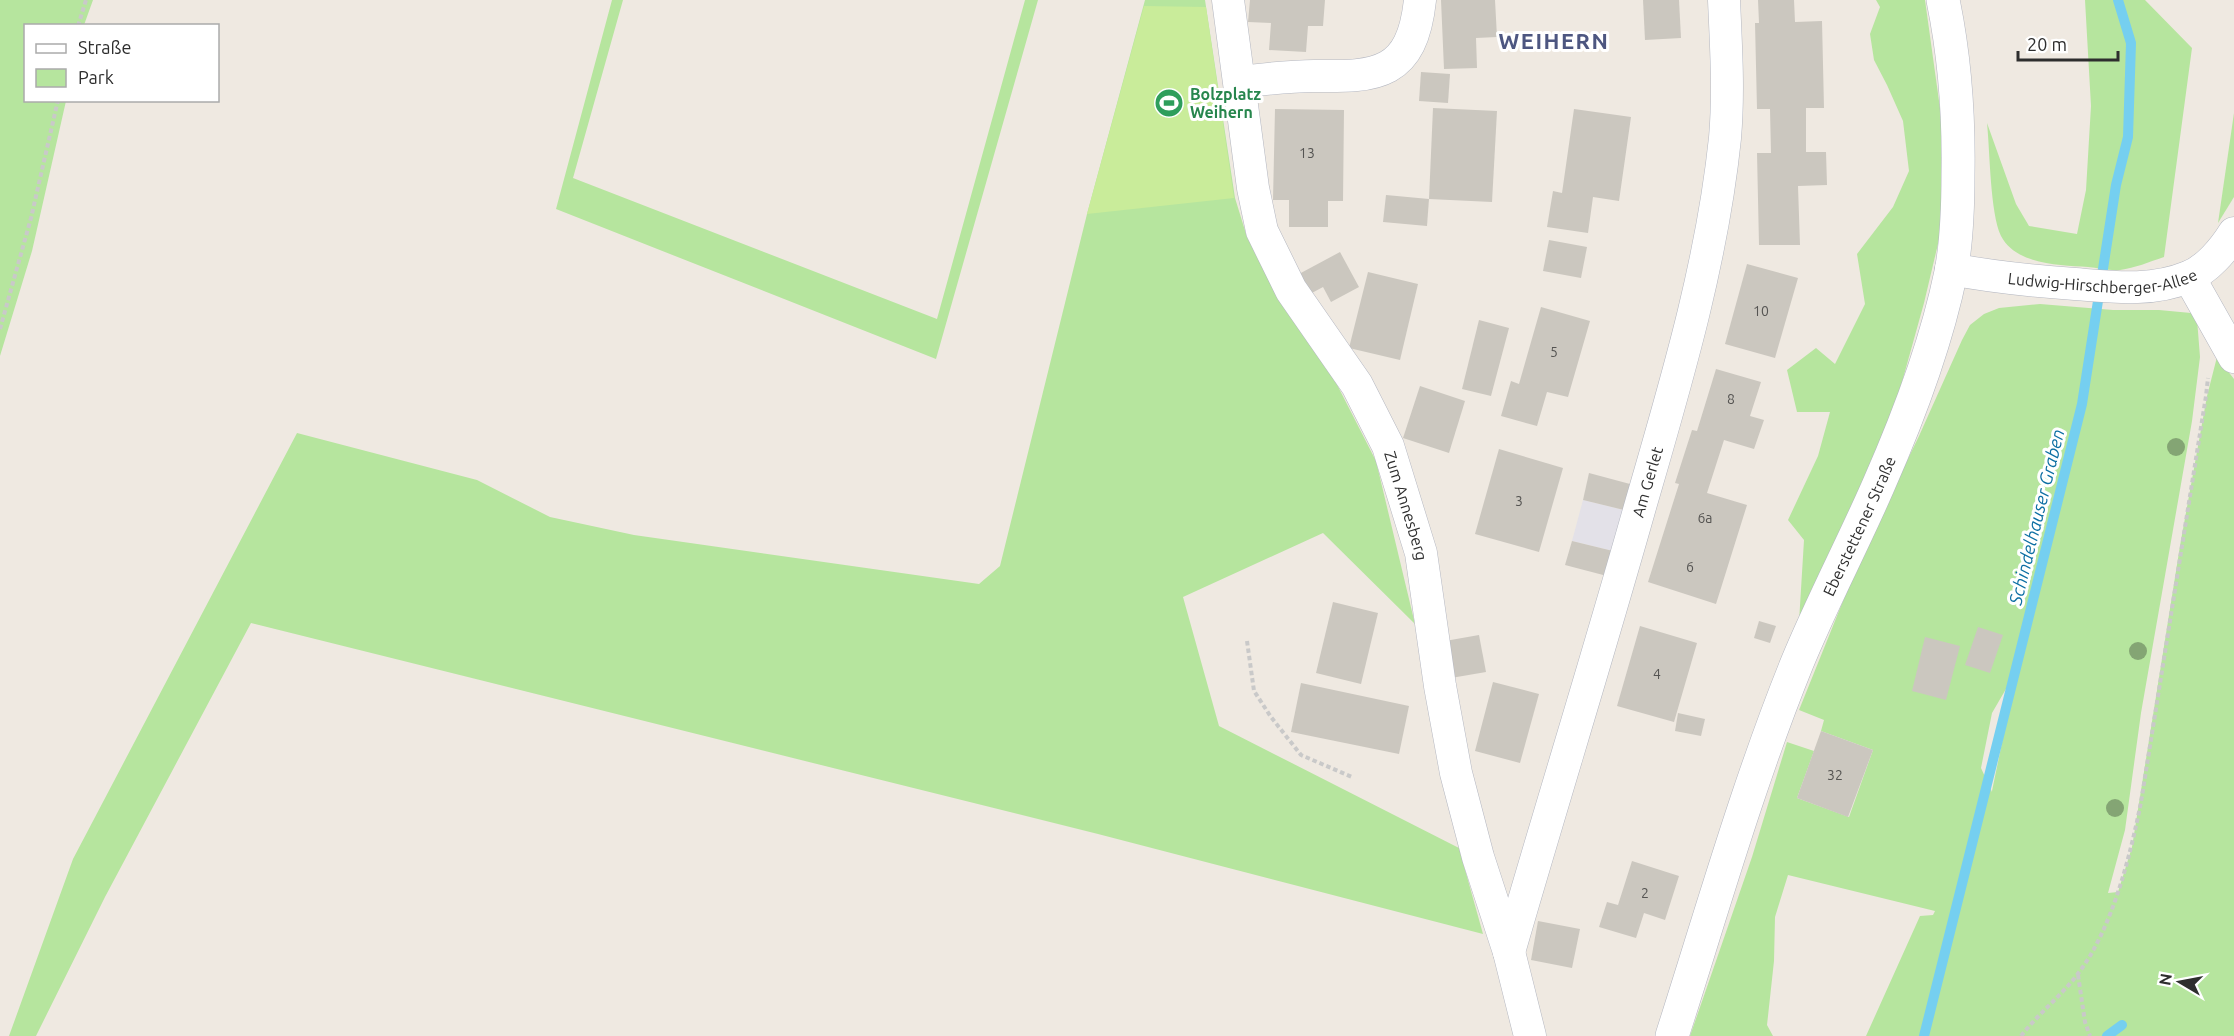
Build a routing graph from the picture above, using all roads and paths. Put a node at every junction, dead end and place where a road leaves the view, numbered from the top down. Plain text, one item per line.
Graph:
1 (86, 0) edge
2 (1228, 0) edge
3 (1420, 0) edge
4 (1724, 0) edge
5 (1943, 0) edge
6 (79, 24) edge
7 (1240, 82) junction
8 (58, 102) edge
9 (2234, 233) edge
10 (1951, 269) junction
11 (2189, 277) junction
12 (0, 329) edge
13 (2234, 357) edge
14 (2207, 373) dead end
15 (1247, 641) dead end
16 (1352, 777) dead end
17 (1509, 952) junction
18 (2078, 974) junction
19 (1530, 1036) edge
20 (1672, 1036) edge
21 (2021, 1036) edge
22 (2090, 1036) edge

1 - 6 path
2 - 7 street, Zum Annesberg
3 - 7 street
4 - 17 street, Am Gerlet
5 - 10 main road, Eberstettener Straße
7 - 17 street, Zum Annesberg
8 - 12 path
9 - 11 street, Ludwig-Hirschberger-Allee
10 - 11 street, Ludwig-Hirschberger-Allee
10 - 20 main road, Eberstettener Straße
11 - 13 street
14 - 18 path
15 - 16 path
17 - 19 street, Zum Annesberg
18 - 21 path
18 - 22 path

